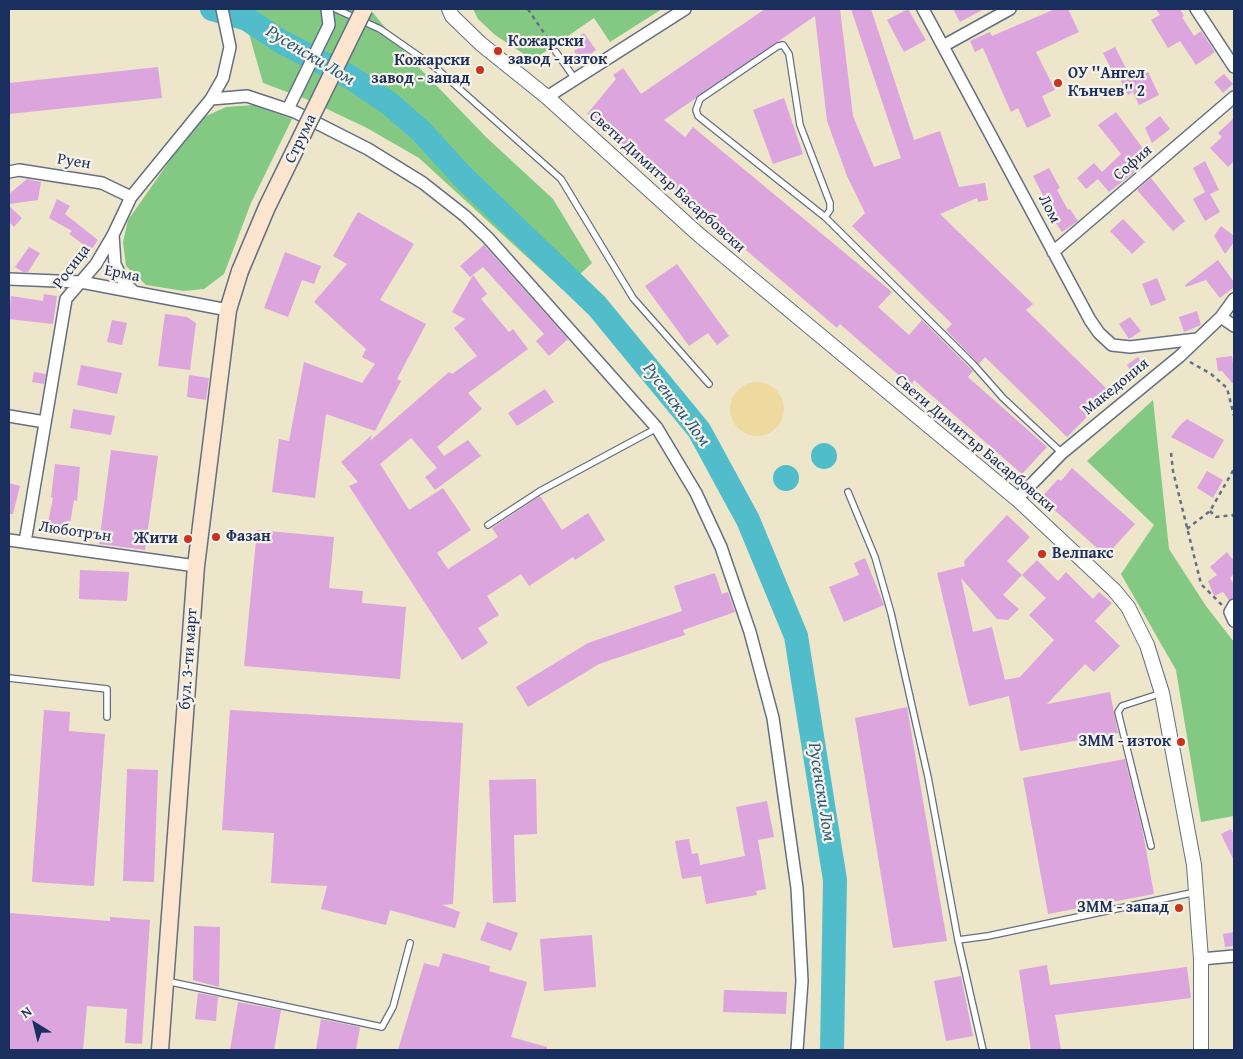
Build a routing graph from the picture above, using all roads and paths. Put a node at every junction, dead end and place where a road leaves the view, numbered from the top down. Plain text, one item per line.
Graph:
1 (222, 9) edge
2 (327, 9) edge
3 (336, 9) edge
4 (364, 9) edge
5 (528, 9) edge
6 (685, 9) edge
7 (923, 9) edge
8 (1010, 9) edge
9 (1196, 9) edge
10 (449, 11) edge
11 (943, 46) junction
12 (556, 52) joint
13 (1234, 66) edge
14 (575, 79) junction
15 (546, 97) junction
16 (1234, 98) edge
17 (210, 99) junction
18 (288, 109) junction
19 (9, 172) edge
20 (131, 197) junction
21 (825, 217) junction
22 (114, 235) junction
23 (1053, 252) junction
24 (240, 270) joint
25 (9, 279) edge
26 (81, 282) junction
27 (135, 293) junction
28 (1234, 299) edge
29 (228, 310) junction
30 (1221, 317) junction
31 (1234, 326) edge
32 (1197, 340) junction
33 (1180, 356) junction
34 (709, 384) dead end
35 (9, 416) edge
36 (1234, 416) edge
37 (44, 422) junction
38 (657, 428) junction
39 (1171, 452) dead end
40 (1062, 453) junction
41 (1234, 469) edge
42 (848, 492) dead end
43 (1016, 499) junction
44 (1210, 511) junction
45 (1234, 517) edge
46 (488, 525) dead end
47 (1187, 528) junction
48 (9, 540) edge
49 (25, 542) junction
50 (196, 566) junction
51 (1233, 613) edge
52 (9, 678) edge
53 (1162, 693) junction
54 (107, 717) dead end
55 (1151, 846) dead end
56 (1196, 892) junction
57 (958, 940) junction
58 (410, 943) dead end
59 (1234, 956) edge
60 (1201, 959) junction
61 (164, 981) junction
62 (160, 1050) edge
63 (797, 1050) edge
64 (982, 1050) edge
65 (1201, 1050) edge

1 - 17 street, Росица
2 - 18 street
3 - 34 lane
4 - 24 main road, Струма, bridge
5 - 12 path
6 - 14 street
7 - 11 street, Лом
8 - 11 street
9 - 13 street
10 - 15 street, Свети Димитър Басарбовски
11 - 23 street, Лом
12 - 14 lane
14 - 15 street
15 - 43 street, Свети Димитър Басарбовски
16 - 23 street, София
17 - 18 street
17 - 20 street, Росица
18 - 38 street
19 - 20 street, Руен
20 - 22 street, Росица
21 - 21 lane
21 - 40 lane
22 - 26 street, Росица
22 - 27 street
23 - 32 street, Лом
24 - 29 main road, бул. 3-ти март
25 - 26 street, Ерма
26 - 27 street, Ерма
26 - 37 street, Росица
27 - 29 street, Ерма
28 - 30 street, Македония
29 - 50 main road, бул. 3-ти март
30 - 31 street
30 - 32 street, Македония
32 - 33 street, Македония
33 - 36 path
33 - 40 street, Македония
35 - 37 street
37 - 49 street, Росица
38 - 46 lane
38 - 63 street
39 - 47 path
40 - 43 street, Македония
41 - 44 path
42 - 57 lane
43 - 53 street, Свети Димитър Басарбовски
44 - 45 path
44 - 47 path
47 - 51 path
48 - 49 street, Люботрън
49 - 50 street, Люботрън
50 - 61 main road, бул. 3-ти март
52 - 54 lane
53 - 55 lane
53 - 56 street, Свети Димитър Басарбовски
56 - 57 lane
56 - 60 street, Свети Димитър Басарбовски
57 - 64 lane
58 - 61 lane
59 - 60 street
60 - 65 street, Свети Димитър Басарбовски
61 - 62 main road, бул. 3-ти март

